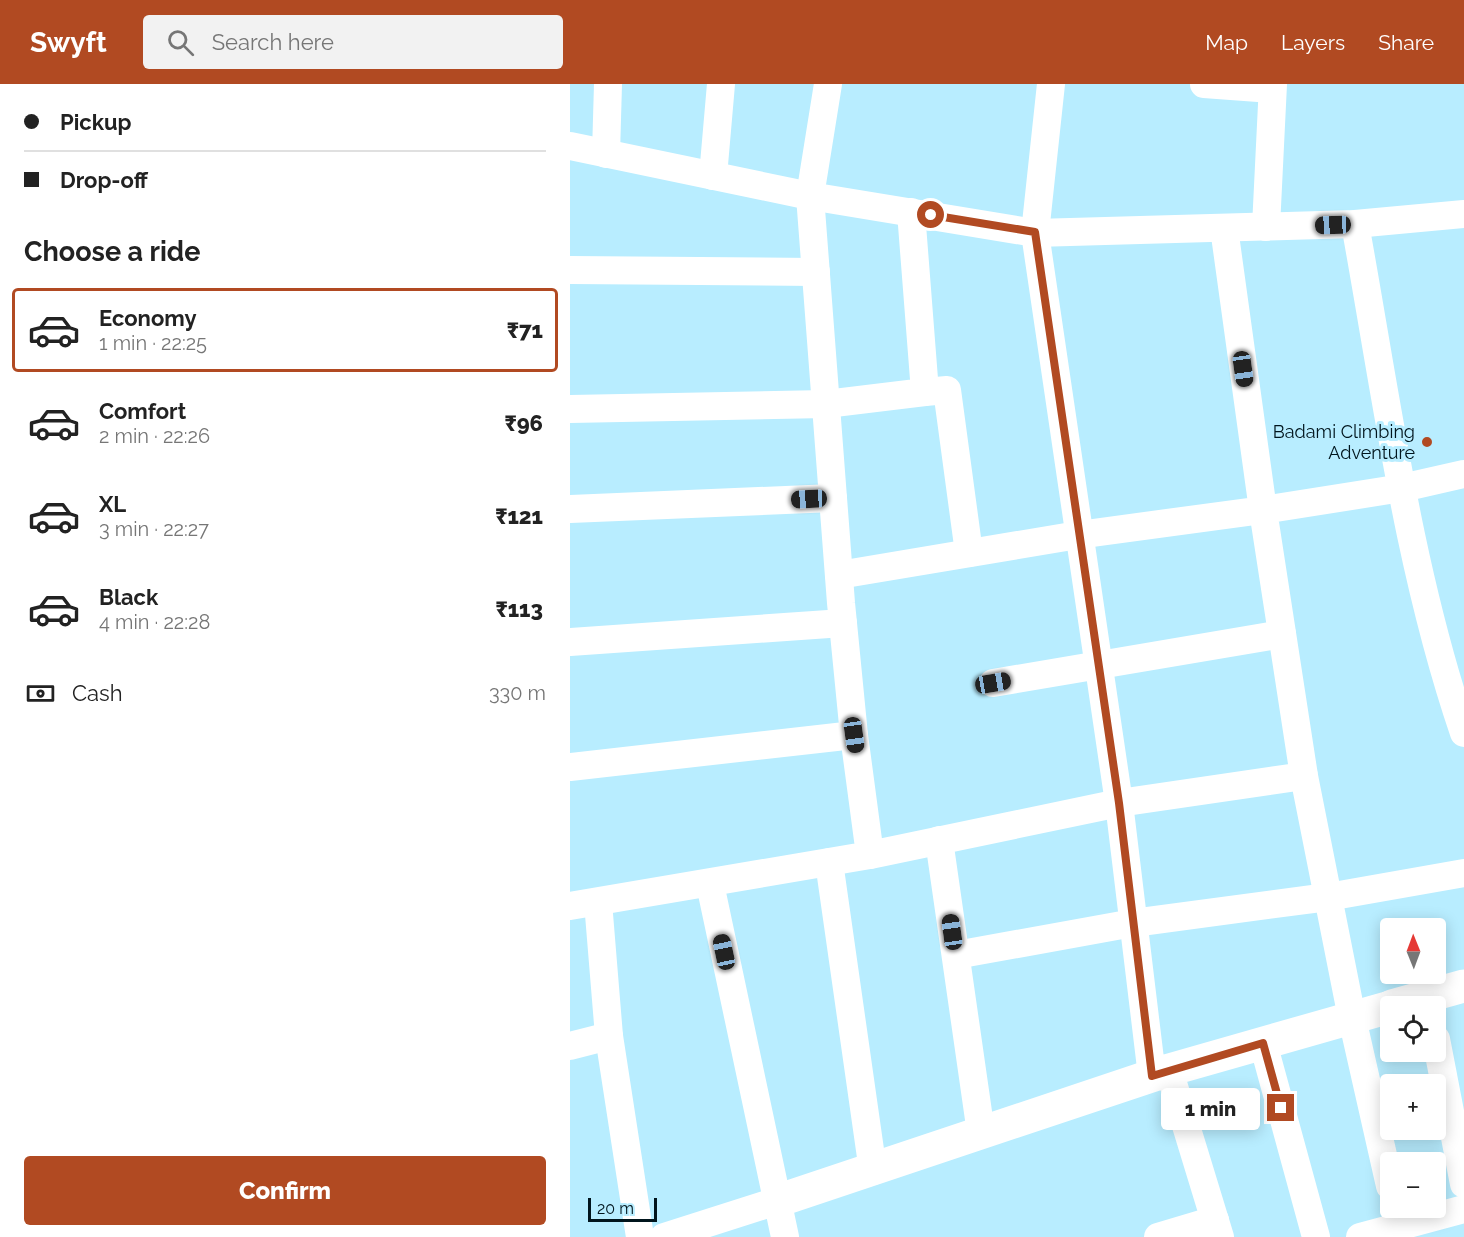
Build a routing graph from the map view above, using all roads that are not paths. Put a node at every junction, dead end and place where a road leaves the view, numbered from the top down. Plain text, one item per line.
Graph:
1 (608, 84) edge
2 (721, 84) edge
3 (828, 84) edge
4 (1051, 84) edge
5 (1204, 84) edge
6 (1272, 86) edge
7 (570, 146) edge
8 (606, 154) junction
9 (713, 176) junction
10 (810, 196) junction
11 (911, 212) junction
12 (1464, 214) edge
13 (1355, 224) junction
14 (1266, 226) junction
15 (1224, 228) junction
16 (1035, 232) junction
17 (570, 270) edge
18 (816, 272) junction
19 (925, 392) junction
20 (826, 404) junction
21 (570, 409) edge
22 (1464, 474) edge
23 (1402, 488) junction
24 (833, 498) junction
25 (570, 509) edge
26 (1263, 510) junction
27 (1078, 536) junction
28 (969, 553) junction
29 (839, 575) junction
30 (843, 622) junction
31 (1282, 634) junction
32 (570, 642) edge
33 (1098, 664) junction
34 (993, 683) dead end
35 (1462, 718) edge
36 (854, 735) junction
37 (570, 767) edge
38 (1304, 776) junction
39 (1119, 803) junction
40 (939, 840) junction
41 (870, 855) junction
42 (830, 862) junction
43 (1464, 873) edge
44 (710, 884) junction
45 (1328, 897) junction
46 (598, 902) junction
47 (570, 906) edge
48 (1133, 923) junction
49 (956, 955) junction
50 (1464, 986) edge
51 (1440, 996) edge
52 (1380, 1010) edge
53 (1353, 1018) junction
54 (609, 1036) junction
55 (1263, 1043) junction
56 (570, 1046) edge
57 (1440, 1062) edge
58 (1160, 1073) junction
59 (981, 1133) junction
60 (1383, 1152) edge
61 (873, 1171) junction
62 (1464, 1184) edge
63 (777, 1201) junction
64 (1464, 1209) edge
65 (1446, 1211) edge
66 (1396, 1218) edge
67 (1218, 1228) edge
68 (640, 1237) edge
69 (664, 1237) edge
70 (785, 1237) edge
71 (1158, 1237) edge
72 (1316, 1237) edge
73 (1361, 1237) edge

1 - 8 street
2 - 9 street
3 - 10 street
4 - 16 street
5 - 6 street
6 - 14 street
7 - 8 street
8 - 9 street
9 - 10 street
10 - 11 street
10 - 18 street
11 - 16 street
11 - 19 street
12 - 13 street
13 - 14 street
13 - 23 street
14 - 15 street
15 - 16 street
15 - 26 street
16 - 27 street
17 - 18 street
18 - 20 street
19 - 20 street
19 - 28 street
20 - 21 street
20 - 24 street
22 - 23 street
23 - 26 street
23 - 35 street
24 - 25 street
24 - 29 street
26 - 27 street
26 - 31 street
27 - 28 street
27 - 33 street
28 - 29 street
29 - 30 street
30 - 32 street
30 - 36 street
31 - 33 street
31 - 38 street
33 - 34 street
33 - 39 street
36 - 37 street
36 - 41 street
38 - 39 street
38 - 45 street
39 - 40 street
39 - 48 street
40 - 41 street
40 - 49 street
41 - 42 street
42 - 44 street
42 - 61 street
43 - 45 street
44 - 46 street
44 - 63 street
45 - 48 street
45 - 53 street
46 - 47 street
46 - 54 street
48 - 49 street
48 - 58 street
49 - 59 street
50 - 51 street
52 - 53 street
53 - 55 street
53 - 60 street
54 - 56 street
54 - 68 street
55 - 58 street
55 - 72 street
57 - 62 street
58 - 59 street
58 - 67 street
59 - 61 street
61 - 63 street
63 - 69 street
63 - 70 street
64 - 65 street
66 - 73 street
67 - 71 street

